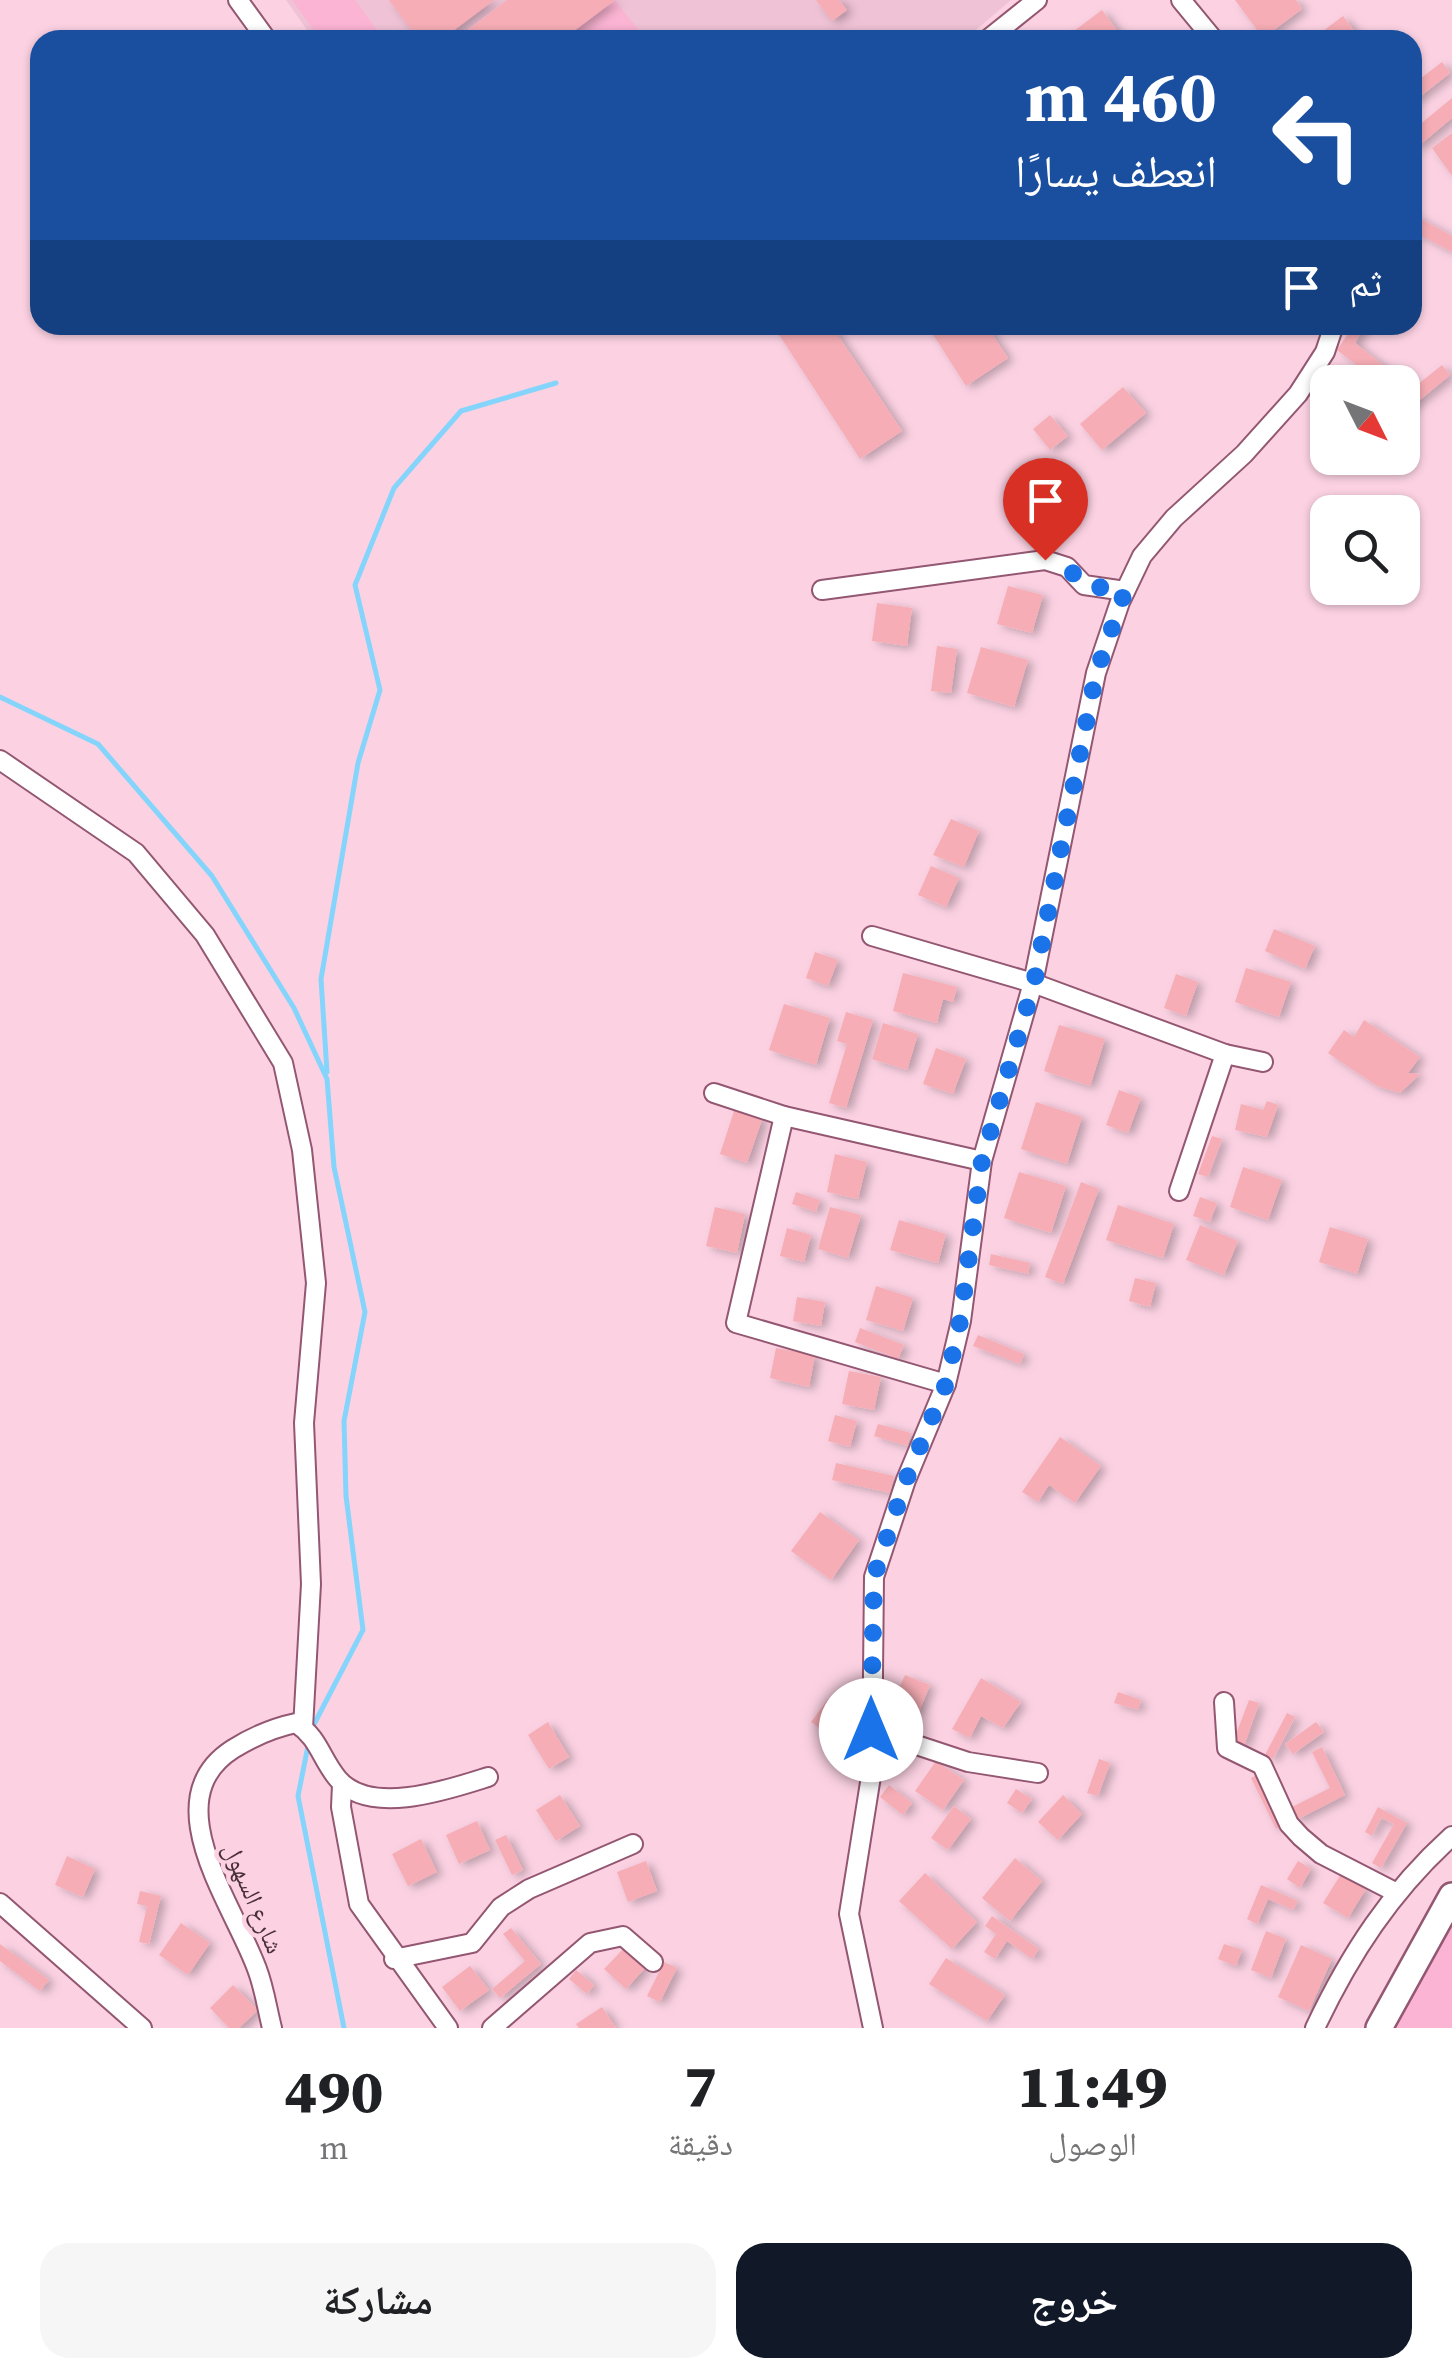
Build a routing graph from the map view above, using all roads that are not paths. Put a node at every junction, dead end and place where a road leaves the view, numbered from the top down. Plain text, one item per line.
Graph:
1 (238, 0) edge
2 (1036, 0) edge
3 (1182, 0) edge
4 (260, 30) edge
5 (999, 30) edge
6 (1206, 30) edge
7 (1331, 335) edge
8 (822, 590) dead end
9 (1125, 591) junction
10 (0, 760) edge
11 (872, 936) dead end
12 (1034, 983) junction
13 (1225, 1054) junction
14 (1263, 1062) dead end
15 (714, 1092) dead end
16 (784, 1116) junction
17 (982, 1161) junction
18 (1180, 1191) dead end
19 (946, 1384) junction
20 (1224, 1702) dead end
21 (300, 1726) junction
22 (871, 1730) junction
23 (1038, 1774) dead end
24 (488, 1777) dead end
25 (342, 1785) junction
26 (1452, 1836) edge
27 (632, 1844) dead end
28 (1395, 1892) junction
29 (1452, 1896) edge
30 (0, 1903) edge
31 (394, 1959) junction
32 (653, 1962) dead end
33 (142, 2028) edge
34 (272, 2028) edge
35 (448, 2028) edge
36 (492, 2028) edge
37 (873, 2028) edge
38 (1315, 2028) edge
39 (1379, 2028) edge

1 - 4 street
2 - 5 street
3 - 6 street
7 - 9 street
8 - 9 street
9 - 12 street
10 - 21 street
11 - 12 street
12 - 13 street
12 - 17 street
13 - 14 street
13 - 18 street
15 - 16 street
16 - 17 street
16 - 19 street
17 - 19 street
19 - 22 street
20 - 28 street
21 - 25 street
21 - 34 street, شارع السهول
22 - 23 street
22 - 37 street
24 - 25 street
25 - 31 street
26 - 28 street
27 - 31 street
28 - 38 street
29 - 39 highway
30 - 33 street
31 - 35 street
32 - 36 street

